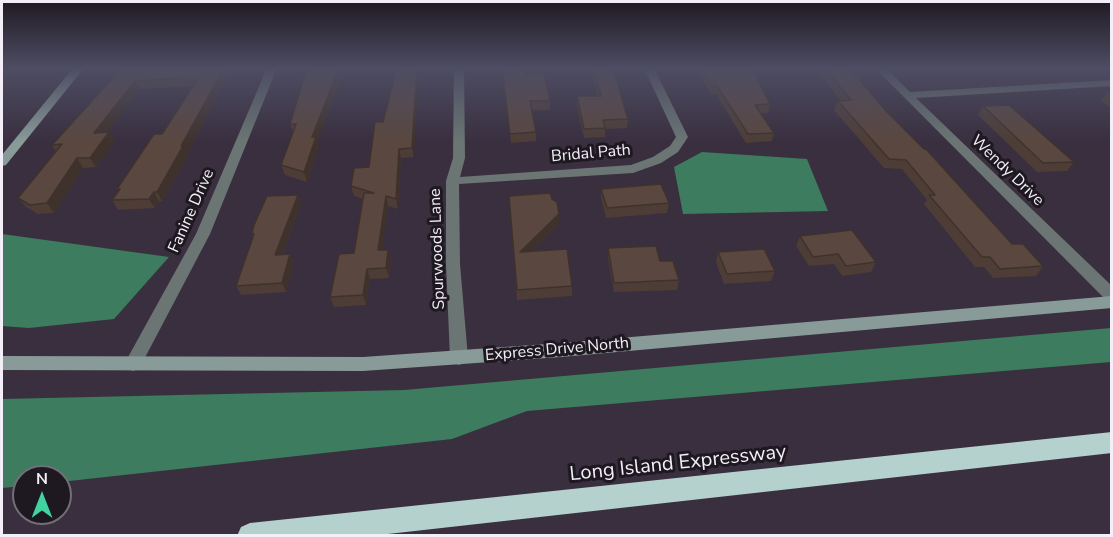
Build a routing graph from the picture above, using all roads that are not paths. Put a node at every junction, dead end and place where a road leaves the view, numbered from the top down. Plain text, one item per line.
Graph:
1 (58, 93) edge
2 (262, 93) edge
3 (459, 93) edge
4 (661, 93) edge
5 (939, 93) edge
6 (906, 95) joint
7 (2, 162) edge
8 (452, 181) junction
9 (1112, 296) edge
10 (1112, 302) edge
11 (459, 358) junction
12 (2, 363) edge
13 (133, 364) junction
14 (1112, 442) edge
15 (250, 536) edge

1 - 7 main road
2 - 13 street, Fanine Drive
3 - 8 street, Spurwoods Lane
4 - 8 street, Bridal Path
5 - 6 street
6 - 9 street, Wendy Drive
8 - 11 street, Spurwoods Lane
10 - 11 main road, Express Drive North
11 - 13 main road, Express Drive North
12 - 13 main road, Express Drive North
14 - 15 highway, Long Island Expressway

